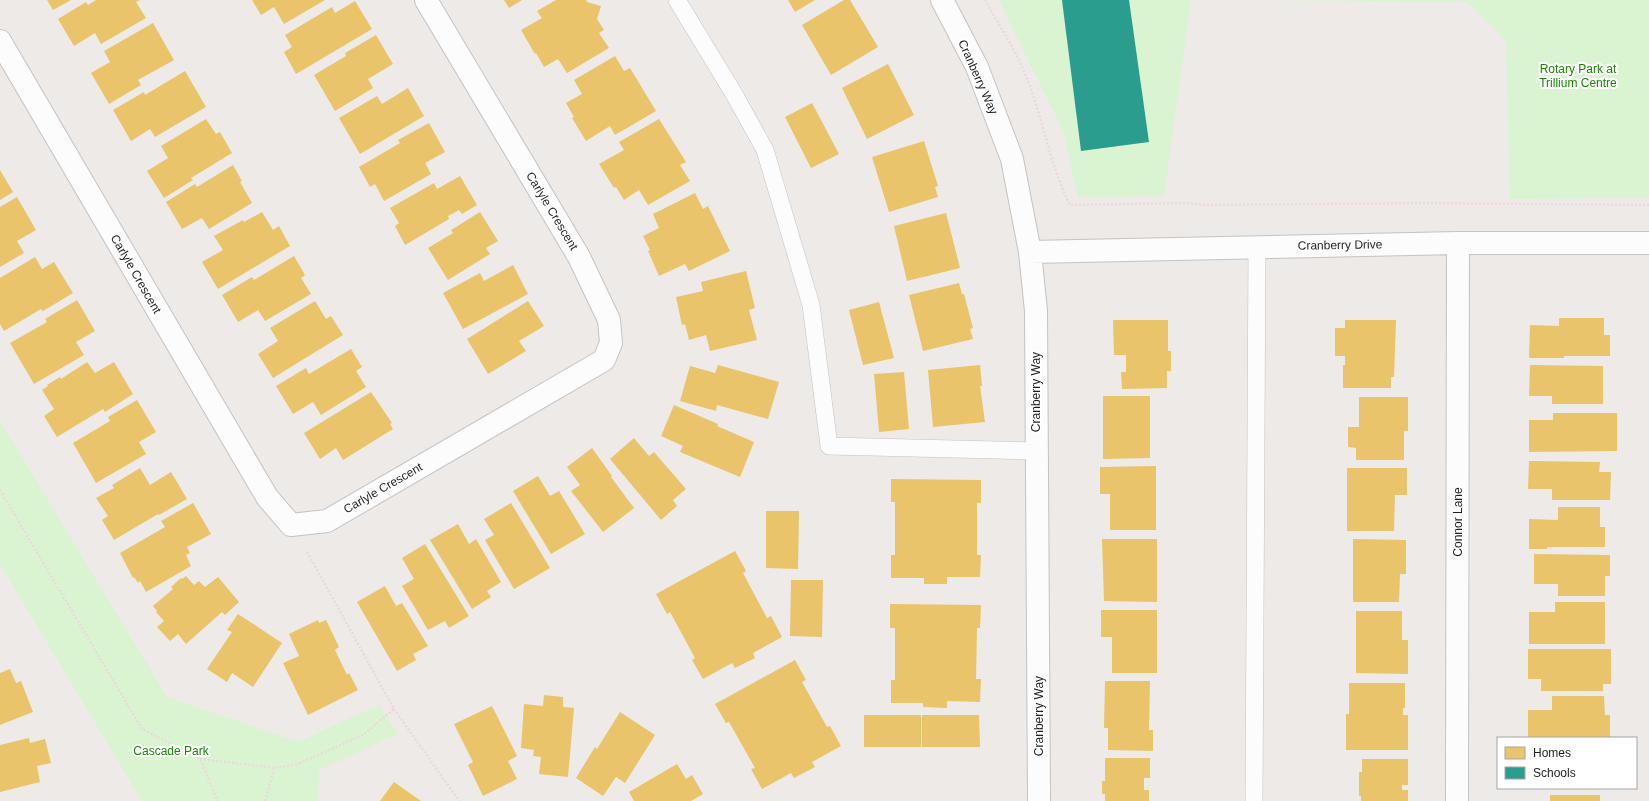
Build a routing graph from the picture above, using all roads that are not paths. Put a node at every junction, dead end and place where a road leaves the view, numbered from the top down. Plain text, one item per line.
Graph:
1 (426, 0) edge
2 (677, 0) edge
3 (942, 0) edge
4 (0, 41) edge
5 (1458, 243) junction
6 (1649, 243) edge
7 (1257, 247) junction
8 (1030, 252) junction
9 (1037, 451) junction
10 (1039, 801) edge
11 (1254, 801) edge
12 (1457, 801) edge

1 - 4 street, Carlyle Crescent
2 - 9 lane
3 - 8 street, Cranberry Way
5 - 6 street, Cranberry Drive
5 - 7 street, Cranberry Drive
5 - 12 street, Connor Lane
7 - 8 street, Cranberry Drive
7 - 11 lane
8 - 9 street, Cranberry Way
9 - 10 street, Cranberry Way

